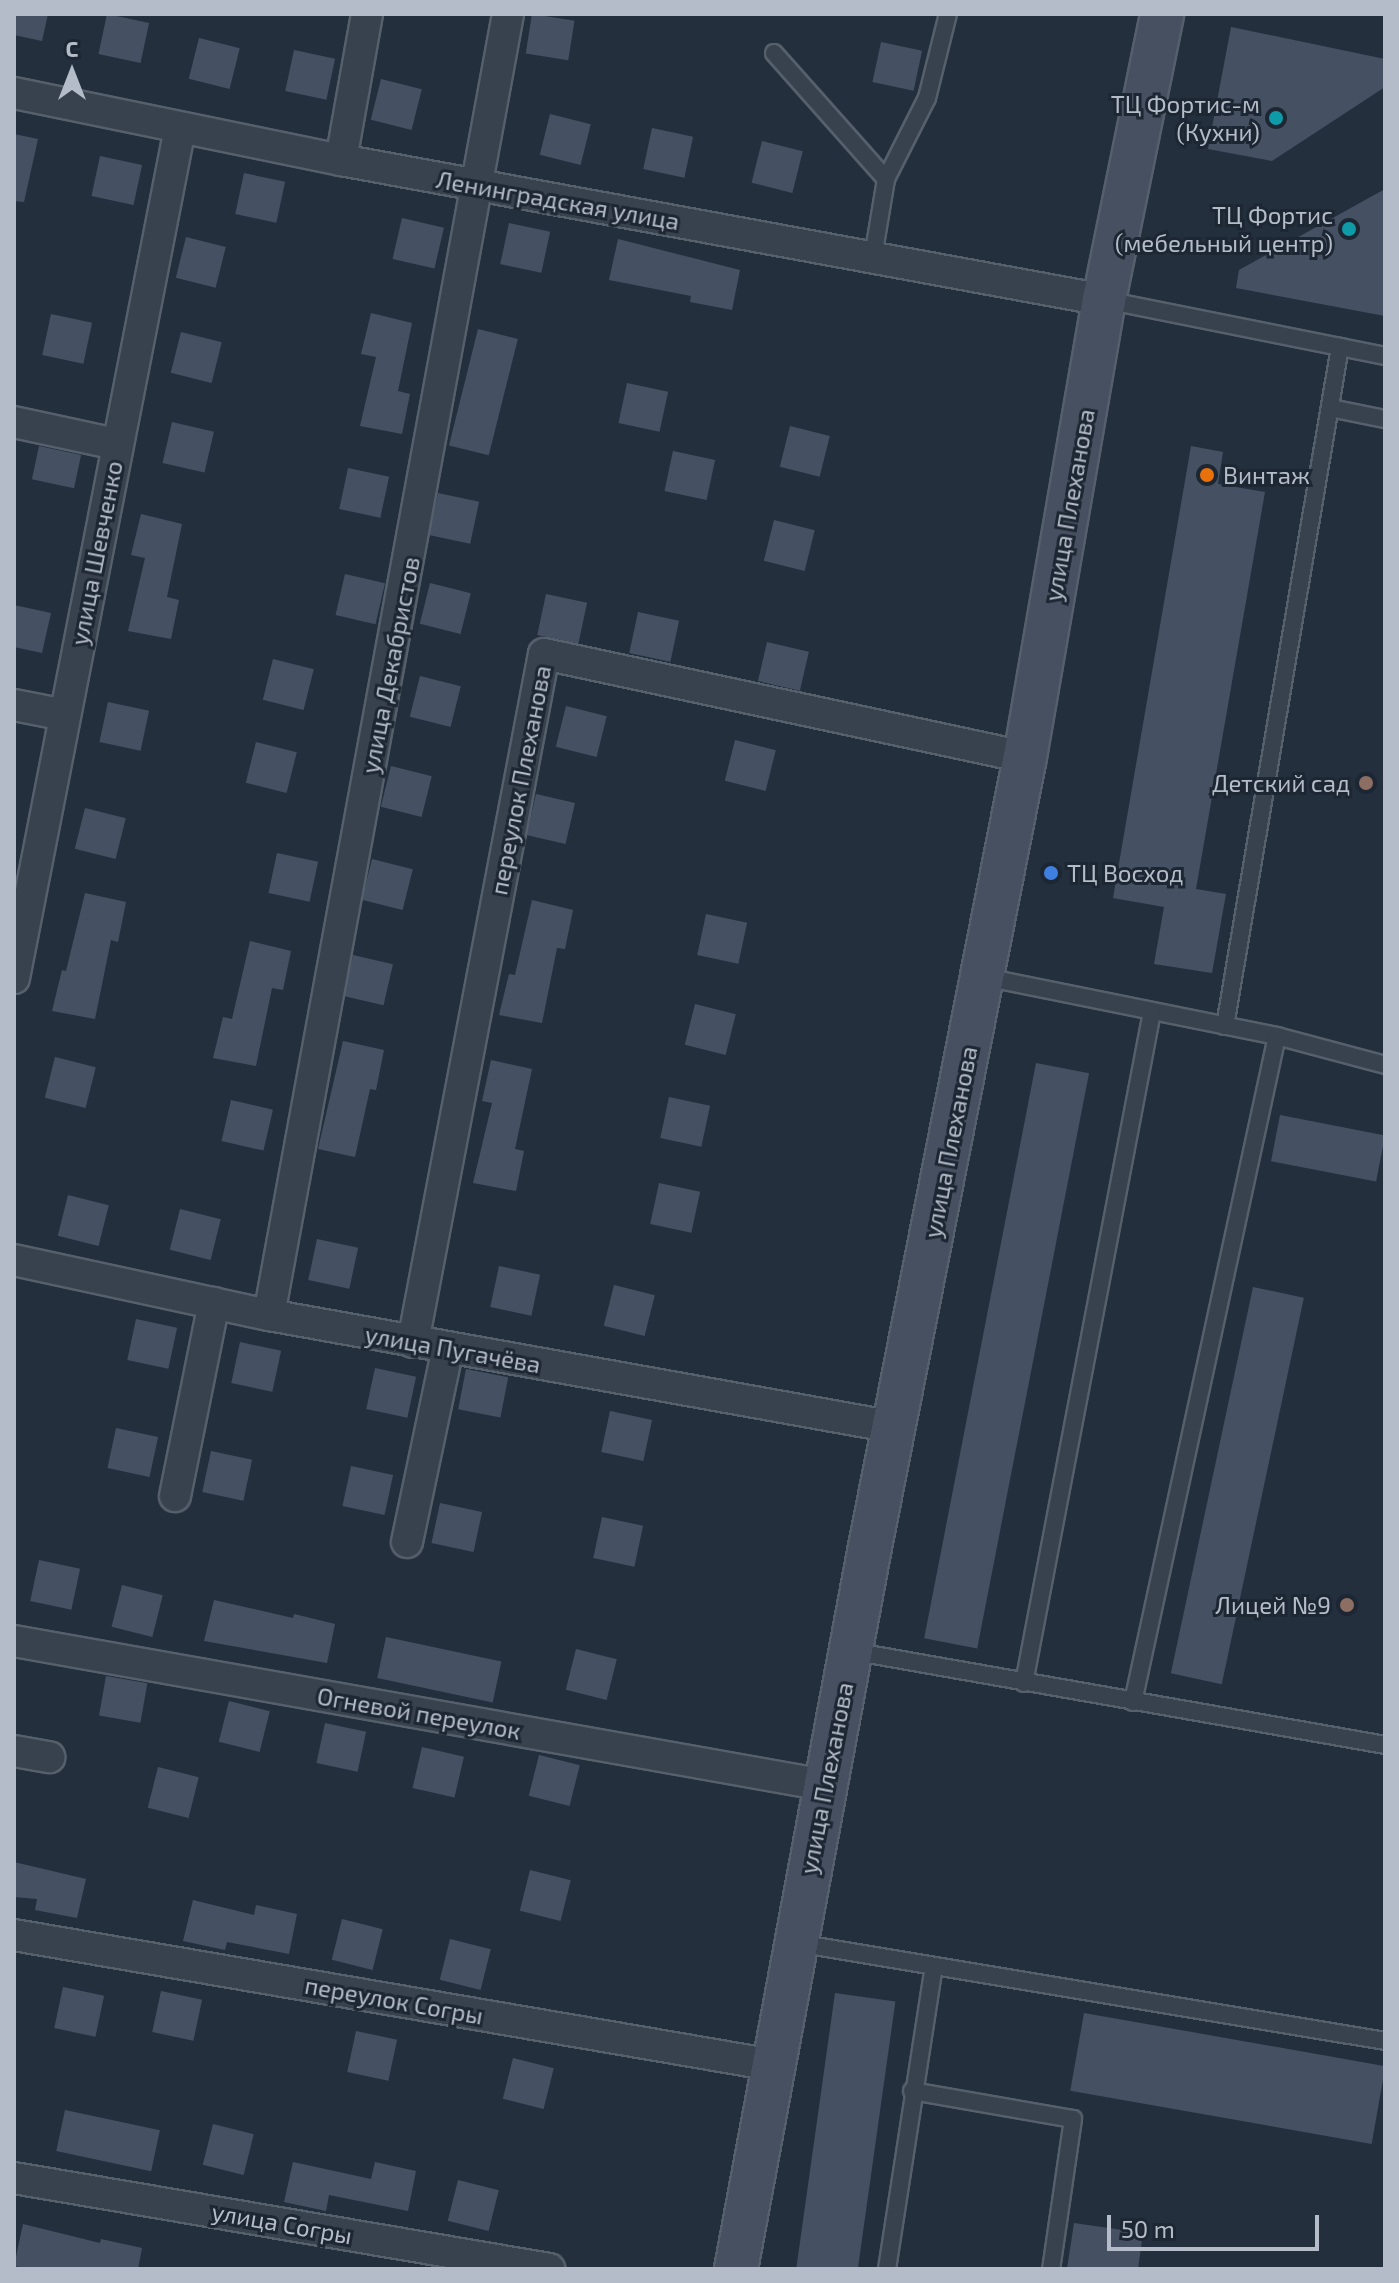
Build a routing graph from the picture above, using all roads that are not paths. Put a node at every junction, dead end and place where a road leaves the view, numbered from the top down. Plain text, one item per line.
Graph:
1 (367, 14) edge
2 (508, 14) edge
3 (948, 14) edge
4 (1162, 14) edge
5 (774, 53) dead end
6 (14, 93) edge
7 (180, 128) junction
8 (341, 160) junction
9 (886, 179) junction
10 (479, 185) junction
11 (873, 257) junction
12 (1104, 300) junction
13 (1340, 347) junction
14 (1385, 356) edge
15 (1330, 408) junction
16 (1385, 419) edge
17 (14, 422) edge
18 (116, 444) junction
19 (14, 705) edge
20 (65, 715) junction
21 (1025, 757) junction
22 (14, 973) edge
23 (983, 977) junction
24 (1152, 1012) junction
25 (1225, 1026) junction
26 (1277, 1036) junction
27 (1385, 1065) edge
28 (14, 1260) edge
29 (214, 1303) junction
30 (269, 1315) junction
31 (413, 1342) junction
32 (448, 1348) junction
33 (894, 1427) junction
34 (175, 1496) dead end
35 (407, 1542) dead end
36 (14, 1641) edge
37 (851, 1651) junction
38 (1024, 1683) junction
39 (1133, 1702) junction
40 (1385, 1745) edge
41 (14, 1751) edge
42 (49, 1757) dead end
43 (824, 1785) junction
44 (14, 1935) edge
45 (795, 1942) junction
46 (934, 1967) junction
47 (1385, 2041) edge
48 (773, 2065) junction
49 (912, 2091) junction
50 (14, 2178) edge
51 (549, 2269) edge
52 (736, 2269) edge
53 (887, 2269) edge
54 (1051, 2269) edge

1 - 8 street
2 - 10 street, улица Декабристов
3 - 9 lane
4 - 12 main road, улица Плеханова
5 - 9 lane
6 - 7 street, Ленинградская улица
7 - 8 street, Ленинградская улица
7 - 18 street, улица Шевченко
8 - 10 street, Ленинградская улица
9 - 11 lane
10 - 11 street, Ленинградская улица
10 - 30 street, улица Декабристов
11 - 12 street, Ленинградская улица
12 - 13 lane
12 - 21 main road, улица Плеханова
13 - 14 lane
13 - 15 lane
15 - 16 lane
15 - 25 lane
17 - 18 street
18 - 20 street, улица Шевченко
19 - 20 street
20 - 22 street, улица Шевченко
21 - 23 main road, улица Плеханова
21 - 31 street, переулок Плеханова
23 - 24 lane
23 - 33 main road, улица Плеханова
24 - 25 lane
24 - 38 lane
25 - 26 lane
26 - 27 lane
26 - 39 lane
28 - 29 street, улица Пугачёва
29 - 30 street, улица Пугачёва
29 - 34 street
30 - 31 street, улица Пугачёва
31 - 32 street, улица Пугачёва
32 - 33 street, улица Пугачёва
32 - 35 street
33 - 37 main road, улица Плеханова
36 - 43 street, Огневой переулок
37 - 38 lane
37 - 43 main road, улица Плеханова
38 - 39 lane
39 - 40 lane
41 - 42 street
43 - 45 main road, улица Плеханова
44 - 48 street, переулок Согры
45 - 46 lane
45 - 48 main road, улица Плеханова
46 - 47 lane
46 - 49 lane
48 - 52 main road, улица Плеханова
49 - 53 lane
49 - 54 lane
50 - 51 street, улица Согры

